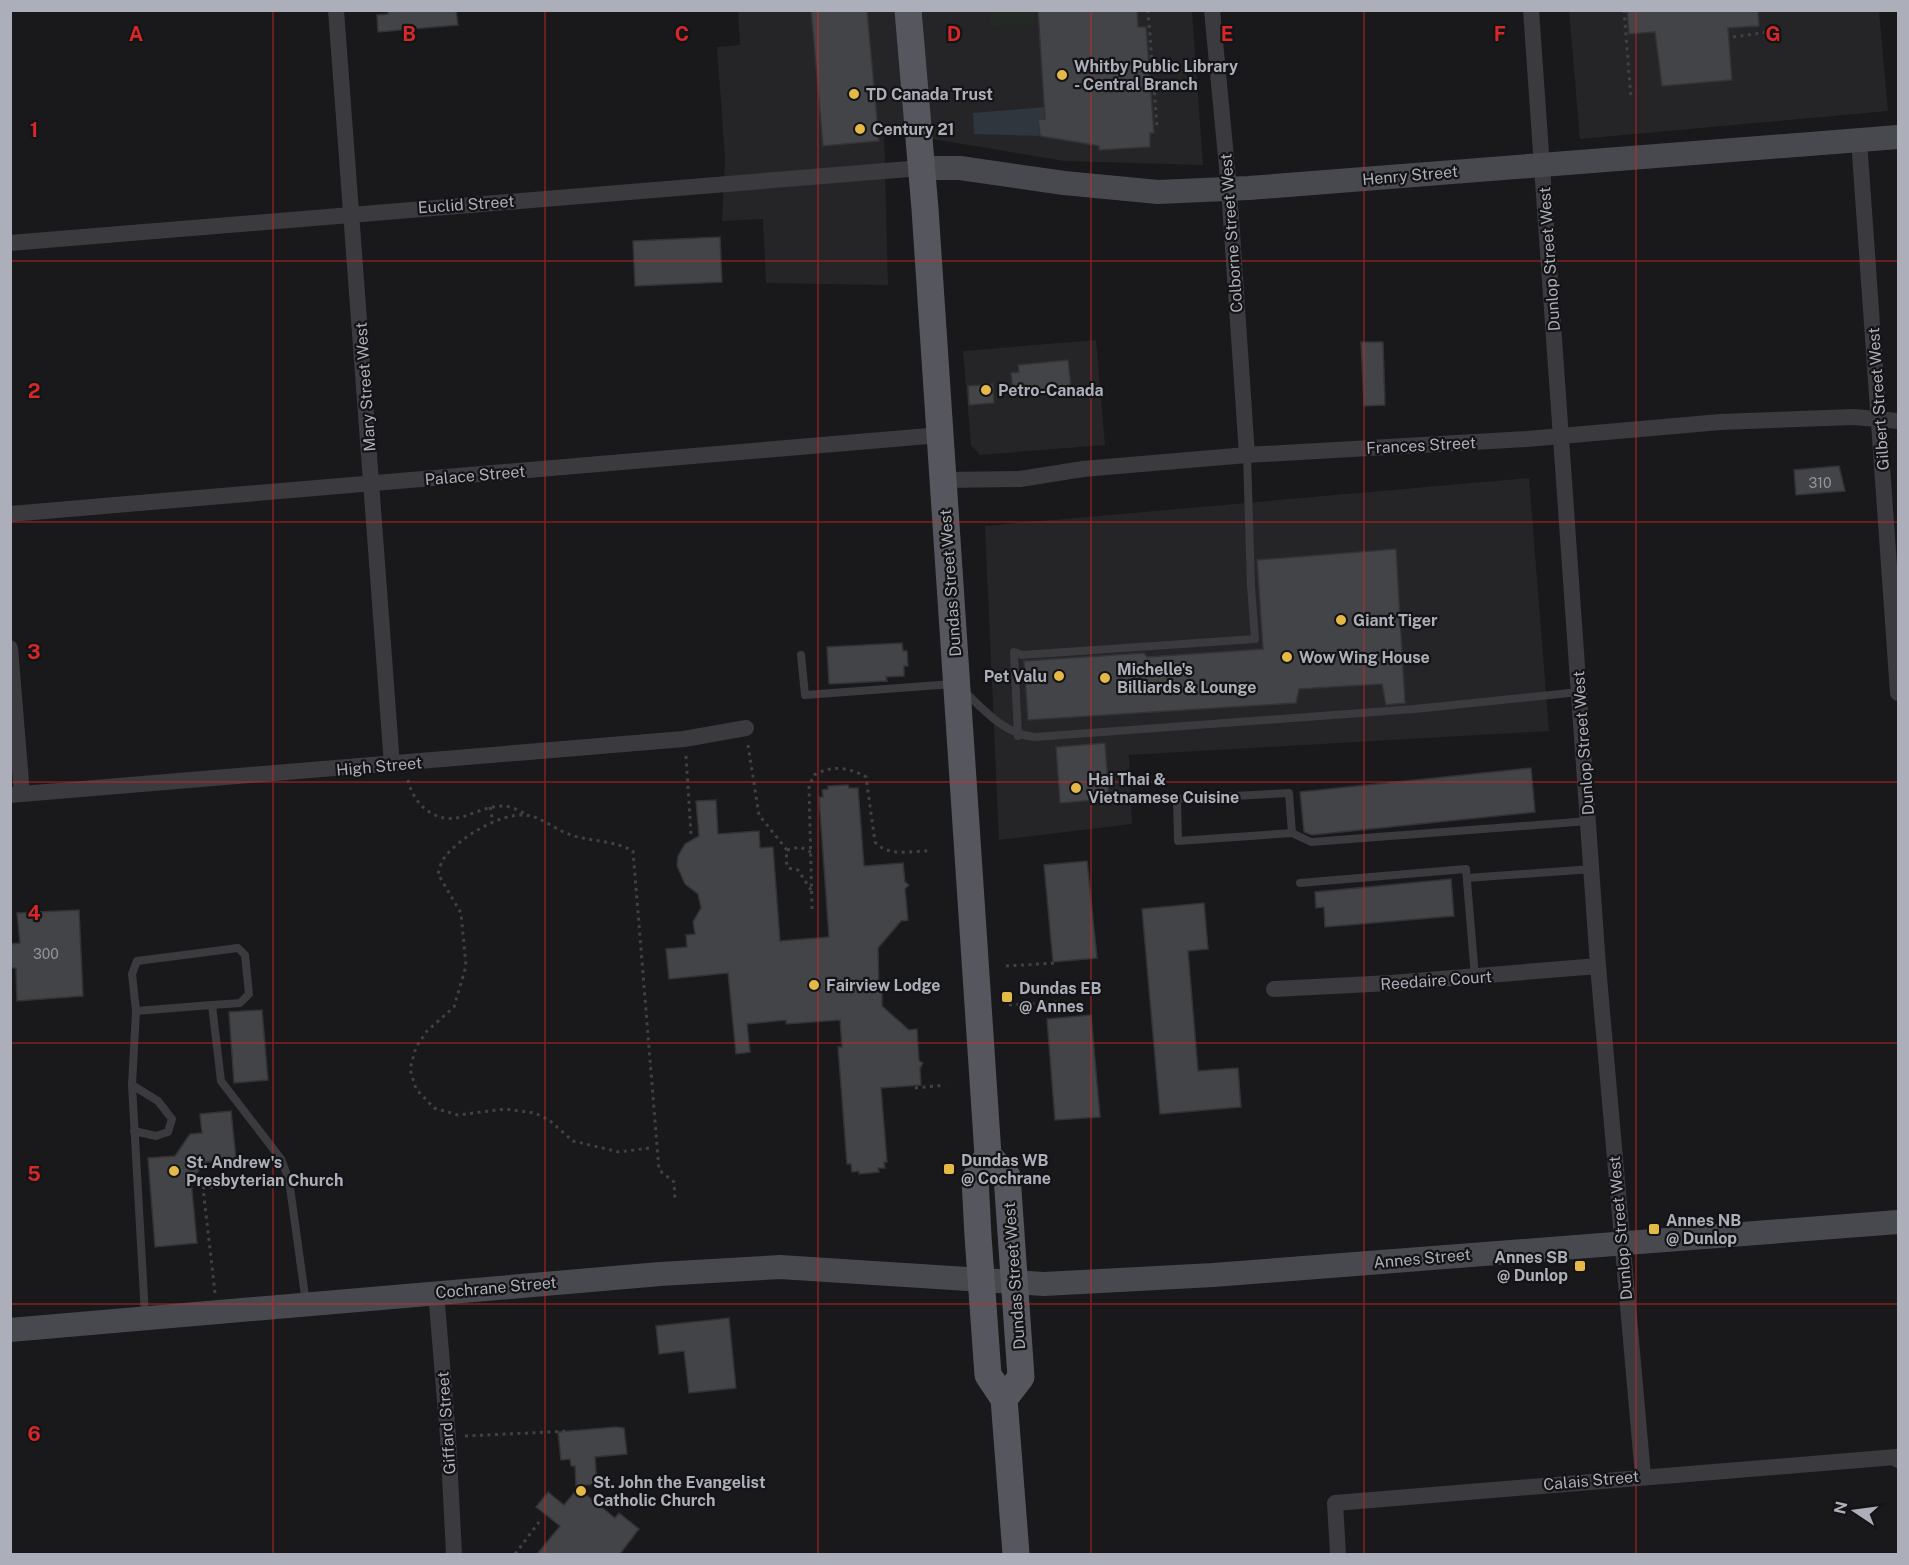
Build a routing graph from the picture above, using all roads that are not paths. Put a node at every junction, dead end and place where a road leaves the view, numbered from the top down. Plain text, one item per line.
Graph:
1 (336, 10) edge
2 (908, 10) edge
3 (1212, 10) edge
4 (1532, 10) edge
5 (1899, 137) edge
6 (1859, 140) junction
7 (1542, 164) junction
8 (921, 168) junction
9 (1229, 189) junction
10 (352, 213) junction
11 (10, 243) edge
12 (1880, 421) junction
13 (1899, 421) edge
14 (940, 435) junction
15 (1562, 435) junction
16 (1246, 455) junction
17 (943, 480) junction
18 (372, 484) junction
19 (10, 514) edge
20 (10, 648) edge
21 (801, 655) dead end
22 (956, 683) junction
23 (1580, 692) junction
24 (1899, 693) edge
25 (746, 728) road end
26 (1018, 736) junction
27 (392, 765) junction
28 (16, 794) edge
29 (1588, 821) junction
30 (1292, 833) junction
31 (1592, 869) junction
32 (1467, 878) junction
33 (1300, 883) dead end
34 (1598, 966) junction
35 (1475, 977) junction
36 (1274, 989) dead end
37 (212, 1005) junction
38 (136, 1011) junction
39 (132, 1085) junction
40 (134, 1131) junction
41 (988, 1155) junction
42 (1899, 1222) edge
43 (1621, 1243) junction
44 (982, 1281) junction
45 (1014, 1283) junction
46 (436, 1292) junction
47 (306, 1303) junction
48 (146, 1318) junction
49 (10, 1330) edge
50 (1004, 1399) junction
51 (1899, 1460) edge
52 (1642, 1476) junction
53 (454, 1554) edge
54 (1016, 1554) edge
55 (1338, 1554) edge

1 - 10 street, Mary Street West
2 - 8 main road, Dundas Street West
3 - 9 street, Colborne Street West
4 - 7 street, Dunlop Street West
5 - 6 main road, Henry Street
6 - 7 main road, Henry Street
6 - 12 street, Gilbert Street West
7 - 9 main road, Henry Street
7 - 15 street, Dunlop Street West
8 - 9 main road, Henry Street
8 - 10 street, Euclid Street
8 - 14 main road, Dundas Street West
9 - 16 street, Colborne Street West
10 - 11 street, Euclid Street
10 - 18 street, Mary Street West
12 - 13 street, Frances Street
12 - 15 street, Frances Street
12 - 24 street, Gilbert Street West
14 - 17 main road, Dundas Street West
14 - 18 street, Palace Street
15 - 16 street, Frances Street
15 - 23 street, Dunlop Street West
16 - 17 street, Frances Street
16 - 26 lane
17 - 22 main road, Dundas Street West
18 - 19 street, Palace Street
18 - 27 street, Mary Street West
20 - 28 street
21 - 22 lane
22 - 26 lane
22 - 41 main road, Dundas Street West
23 - 26 lane
23 - 29 street, Dunlop Street West
25 - 27 street, High Street
27 - 28 street, High Street
29 - 30 lane
29 - 31 street, Dunlop Street West
30 - 30 lane
31 - 32 lane
31 - 34 street, Dunlop Street West
32 - 33 lane
32 - 35 lane
34 - 35 street, Reedaire Court
34 - 43 street, Dunlop Street West
35 - 36 street, Reedaire Court
37 - 38 lane
37 - 38 lane
37 - 47 lane
38 - 39 lane
39 - 40 lane
39 - 40 lane
40 - 48 lane
41 - 44 main road, Dundas Street West
41 - 45 main road, Dundas Street West
42 - 43 main road, Annes Street
43 - 45 main road, Annes Street
43 - 52 street, Dunlop Street West
44 - 45 main road, Annes Street
44 - 46 main road, Cochrane Street
44 - 50 main road, Dundas Street West
45 - 50 main road, Dundas Street West
46 - 47 main road, Cochrane Street
46 - 53 street, Giffard Street
47 - 48 main road, Cochrane Street
48 - 49 main road, Cochrane Street
50 - 54 main road, Dundas Street West
51 - 52 street, Calais Street
52 - 55 street, Calais Street

